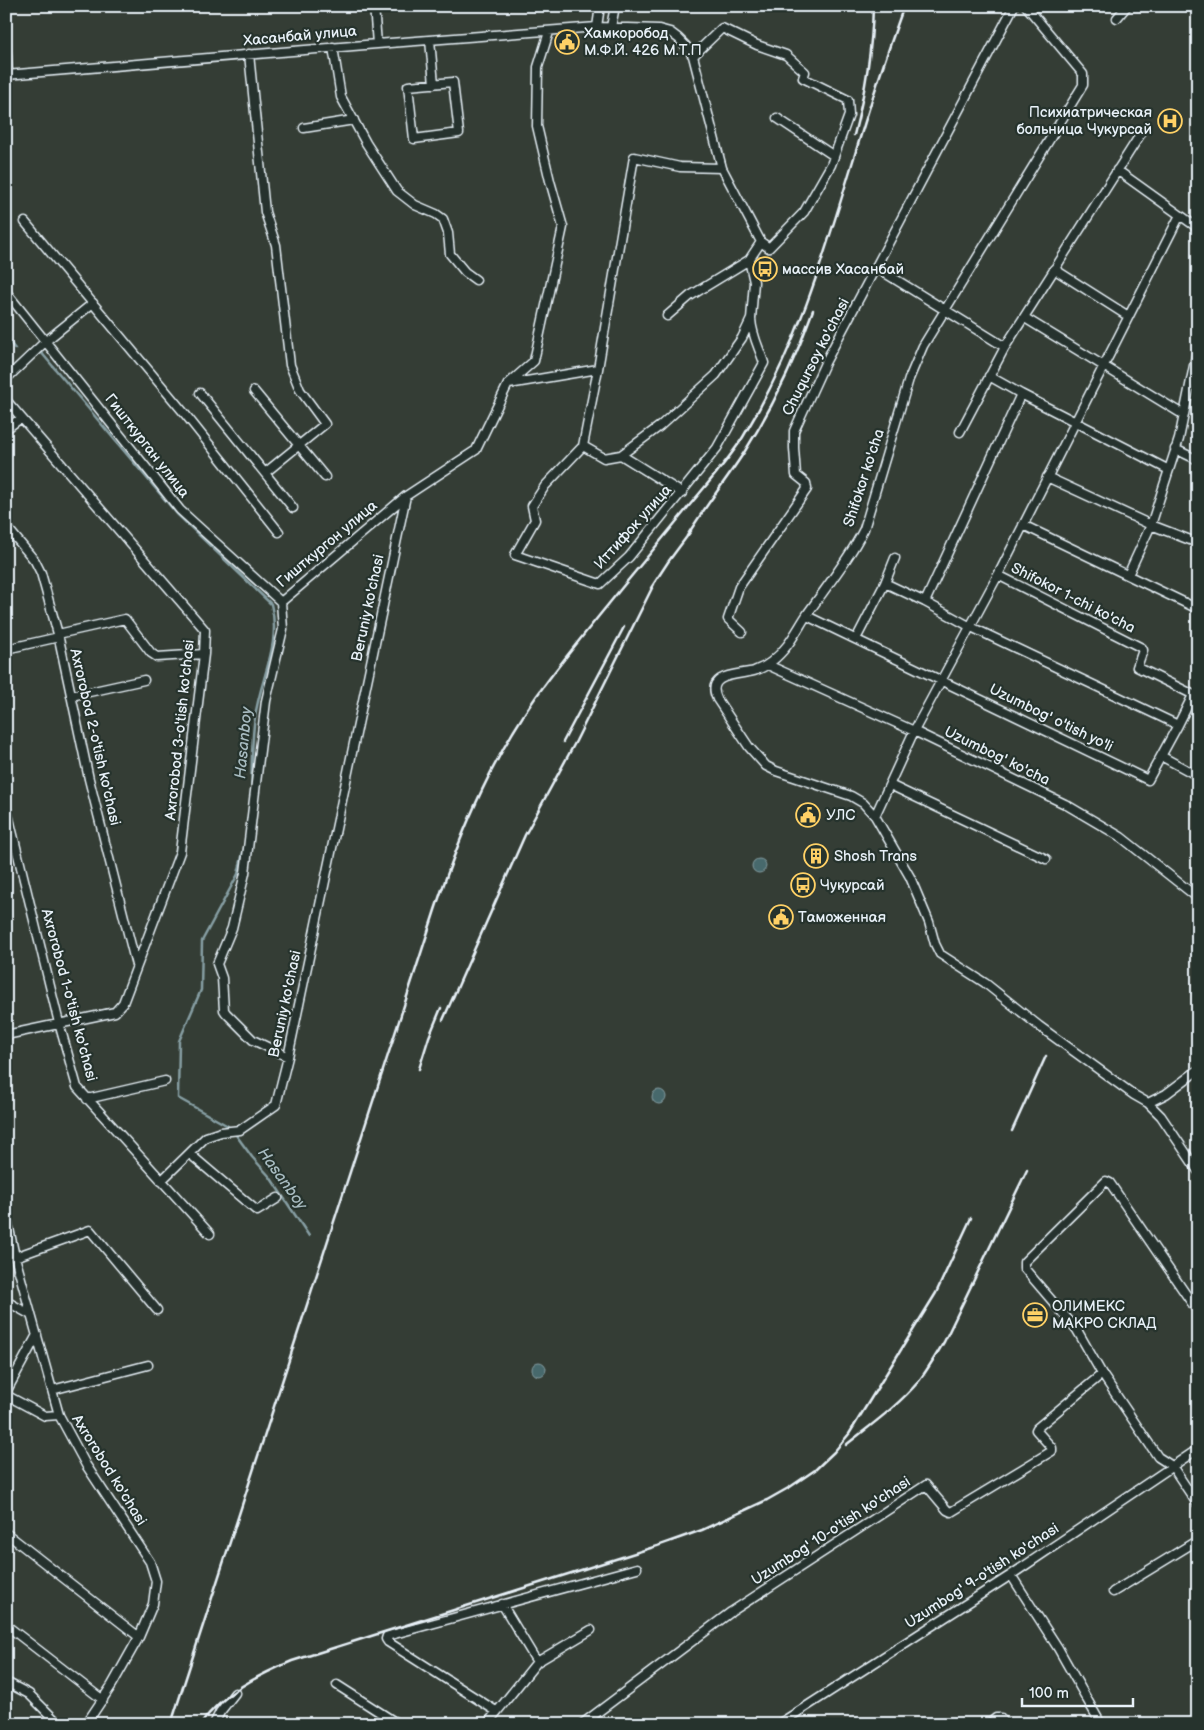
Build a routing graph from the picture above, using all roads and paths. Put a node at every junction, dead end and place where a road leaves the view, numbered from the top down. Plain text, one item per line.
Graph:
1 (374, 6) edge
2 (600, 6) edge
3 (615, 6) edge
4 (1014, 6) edge
5 (1026, 6) edge
6 (1127, 6) edge
7 (1117, 18) dead end
8 (611, 27) junction
9 (597, 28) junction
10 (549, 32) junction
11 (430, 40) junction
12 (6, 42) edge
13 (377, 44) junction
14 (333, 47) junction
15 (249, 54) junction
16 (693, 56) junction
17 (7, 75) edge
18 (434, 84) junction
19 (777, 118) dead end
20 (354, 120) junction
21 (304, 128) dead end
22 (1140, 135) dead end
23 (834, 156) junction
24 (722, 168) junction
25 (1117, 170) junction
26 (1180, 215) junction
27 (25, 222) dead end
28 (1198, 228) edge
29 (761, 242) junction
30 (749, 260) junction
31 (877, 268) junction
32 (1054, 269) junction
33 (476, 280) dead end
34 (6, 292) edge
35 (93, 303) junction
36 (945, 310) junction
37 (667, 316) dead end
38 (1128, 316) junction
39 (1025, 318) junction
40 (751, 320) junction
41 (46, 341) junction
42 (1198, 346) edge
43 (1005, 347) junction
44 (1103, 365) junction
45 (598, 369) junction
46 (1195, 372) edge
47 (989, 376) junction
48 (6, 379) edge
49 (508, 384) junction
50 (254, 391) dead end
51 (200, 392) dead end
52 (1021, 394) junction
53 (6, 400) edge
54 (1184, 416) junction
55 (21, 418) junction
56 (1074, 422) junction
57 (6, 429) edge
58 (960, 432) dead end
59 (299, 446) junction
60 (583, 446) junction
61 (1175, 449) junction
62 (621, 455) junction
63 (1198, 460) edge
64 (1169, 470) junction
65 (265, 473) junction
66 (1047, 477) junction
67 (325, 478) dead end
68 (682, 493) junction
69 (406, 496) junction
70 (292, 508) dead end
71 (1023, 525) junction
72 (1151, 525) junction
73 (6, 526) edge
74 (279, 532) dead end
75 (1198, 543) edge
76 (895, 558) dead end
77 (998, 575) junction
78 (1128, 575) junction
79 (885, 583) junction
80 (280, 602) junction
81 (925, 602) junction
82 (1198, 609) edge
83 (806, 616) junction
84 (969, 626) junction
85 (742, 632) dead end
86 (58, 635) junction
87 (856, 639) junction
88 (6, 649) edge
89 (204, 654) junction
90 (768, 665) junction
91 (144, 680) dead end
92 (941, 680) junction
93 (71, 696) junction
94 (1195, 696) edge
95 (1178, 726) junction
96 (914, 731) junction
97 (1162, 756) junction
98 (1198, 776) edge
99 (890, 785) junction
100 (6, 806) edge
101 (876, 816) junction
102 (1046, 860) dead end
103 (1198, 898) edge
104 (136, 965) junction
105 (59, 1023) junction
106 (6, 1036) edge
107 (288, 1057) junction
108 (1198, 1070) edge
109 (165, 1081) dead end
110 (87, 1099) junction
111 (1148, 1103) junction
112 (190, 1154) junction
113 (1198, 1171) edge
114 (161, 1181) junction
115 (278, 1198) dead end
116 (6, 1214) edge
117 (210, 1234) dead end
118 (15, 1257) junction
119 (6, 1301) edge
120 (157, 1310) dead end
121 (1198, 1312) edge
122 (31, 1315) junction
123 (37, 1335) junction
124 (148, 1365) dead end
125 (1102, 1374) junction
126 (52, 1390) junction
127 (6, 1393) edge
128 (59, 1415) junction
129 (1198, 1449) edge
130 (1172, 1466) junction
131 (1198, 1505) edge
132 (6, 1533) edge
133 (1198, 1540) edge
134 (637, 1568) dead end
135 (1011, 1575) junction
136 (1113, 1592) dead end
137 (502, 1604) junction
138 (6, 1624) edge
139 (591, 1630) dead end
140 (138, 1637) junction
141 (537, 1662) junction
142 (6, 1682) edge
143 (337, 1685) dead end
144 (235, 1693) dead end
145 (103, 1700) junction
146 (496, 1711) junction
147 (59, 1724) edge
148 (86, 1724) edge
149 (214, 1724) edge
150 (398, 1724) edge
151 (487, 1724) edge
152 (582, 1724) edge
153 (779, 1724) edge
154 (989, 1724) edge
155 (1005, 1724) edge
156 (1101, 1724) edge

1 - 13 street
2 - 9 street
3 - 8 street
4 - 31 street, Chuqursoy ko'chasi
5 - 36 street, Shifokor ko'cha
6 - 7 street
8 - 9 street
8 - 16 street
9 - 10 street, Хасанбай улица
10 - 11 street, Хасанбай улица
10 - 49 street
11 - 13 street, Хасанбай улица
11 - 18 street
12 - 17 street
13 - 14 street, Хасанбай улица
14 - 15 street, Хасанбай улица
14 - 20 street
15 - 17 street, Хасанбай улица
15 - 59 street
16 - 23 street
16 - 24 street
18 - 18 street
19 - 23 street
20 - 21 street
20 - 33 street
22 - 25 street
23 - 29 street
24 - 29 street
24 - 45 street
25 - 26 street
25 - 32 street
26 - 28 street
26 - 38 street
27 - 35 street
29 - 30 street
30 - 37 street
30 - 40 street, Иттифок улица
31 - 36 street
31 - 85 street, Chuqursoy ko'chasi
32 - 38 street
32 - 39 street
34 - 41 street, Гишткурган улица
35 - 41 street
35 - 74 street
36 - 43 street
36 - 83 street, Shifokor ko'cha
38 - 44 street
39 - 43 street
39 - 44 street
40 - 62 street, Иттифок улица
40 - 68 street, Иттифок улица
41 - 48 street
41 - 80 street, Гишткурган улица
42 - 46 street
43 - 47 street
44 - 54 street
44 - 56 street
45 - 49 street
45 - 60 street
46 - 54 street
47 - 52 street
47 - 58 street
49 - 69 street
50 - 59 street
51 - 65 street
52 - 56 street
52 - 81 street
53 - 55 street, Axrorobod 3-o'tish ko'chasi
54 - 61 street
55 - 57 street
55 - 89 street, Axrorobod 3-o'tish ko'chasi
56 - 64 street
56 - 66 street
59 - 65 street
59 - 67 street
60 - 62 street
60 - 68 street, Иттифок улица
61 - 63 street
61 - 64 street
62 - 68 street
64 - 72 street
65 - 70 street
66 - 71 street
66 - 72 street
69 - 80 street, Гишткургон улица
69 - 107 street, Beruniy ko'chasi
71 - 77 street
71 - 78 street
72 - 75 street
72 - 78 street
73 - 86 street, Axrorobod 2-o'tish ko'chasi
76 - 79 street
77 - 84 street
77 - 94 street, Shifokor 1-chi ko'cha
78 - 82 street
79 - 81 street
79 - 87 street
80 - 107 street, Гишткургон улица
81 - 84 street
83 - 87 street, Uzumbog' o'tish yo'li
83 - 90 street, Shifokor ko'cha
84 - 92 street
84 - 95 street
86 - 88 street
86 - 89 street
86 - 93 street, Axrorobod 2-o'tish ko'chasi
87 - 92 street, Uzumbog' o'tish yo'li
89 - 104 street, Axrorobod 3-o'tish ko'chasi
90 - 96 street, Uzumbog' ko'cha
90 - 101 street, Shifokor ko'cha
91 - 93 street
92 - 96 street
92 - 97 street, Uzumbog' o'tish yo'li
93 - 104 street, Axrorobod 2-o'tish ko'chasi
94 - 95 street
95 - 97 street
96 - 99 street
96 - 103 street, Uzumbog' ko'cha
97 - 98 street
99 - 101 street
99 - 102 street
100 - 105 street, Axrorobod 1-o'tish ko'chasi
101 - 111 street
104 - 105 street, Axrorobod 3-o'tish ko'chasi
105 - 106 street, Axrorobod 3-o'tish ko'chasi
105 - 110 street, Axrorobod 1-o'tish ko'chasi
107 - 112 street, Beruniy ko'chasi
108 - 111 street
109 - 110 street
110 - 114 street, Axrorobod 1-o'tish ko'chasi
111 - 113 street
112 - 114 street, Beruniy ko'chasi
112 - 115 street
114 - 117 street, Axrorobod 1-o'tish ko'chasi
116 - 118 street, Axrorobod ko'chasi
118 - 120 street
118 - 122 street, Axrorobod ko'chasi
119 - 122 street
121 - 125 street
122 - 123 street, Axrorobod ko'chasi
123 - 126 street, Axrorobod ko'chasi
123 - 127 street
124 - 126 street
125 - 130 street
125 - 152 street, Uzumbog' 10-o'tish ko'chasi
126 - 128 street, Axrorobod ko'chasi
127 - 128 street
128 - 140 street, Axrorobod ko'chasi
129 - 130 street, Uzumbog' 9-o'tish ko'chasi
130 - 131 street
130 - 135 street, Uzumbog' 9-o'tish ko'chasi
132 - 140 street
133 - 136 street
134 - 137 street
135 - 153 street, Uzumbog' 9-o'tish ko'chasi
135 - 156 street
137 - 141 street
137 - 146 street
138 - 145 street
139 - 141 street
140 - 145 street, Axrorobod ko'chasi
141 - 146 street
142 - 147 street
143 - 150 street
144 - 149 street
145 - 148 street, Axrorobod ko'chasi
146 - 151 street
154 - 155 street

